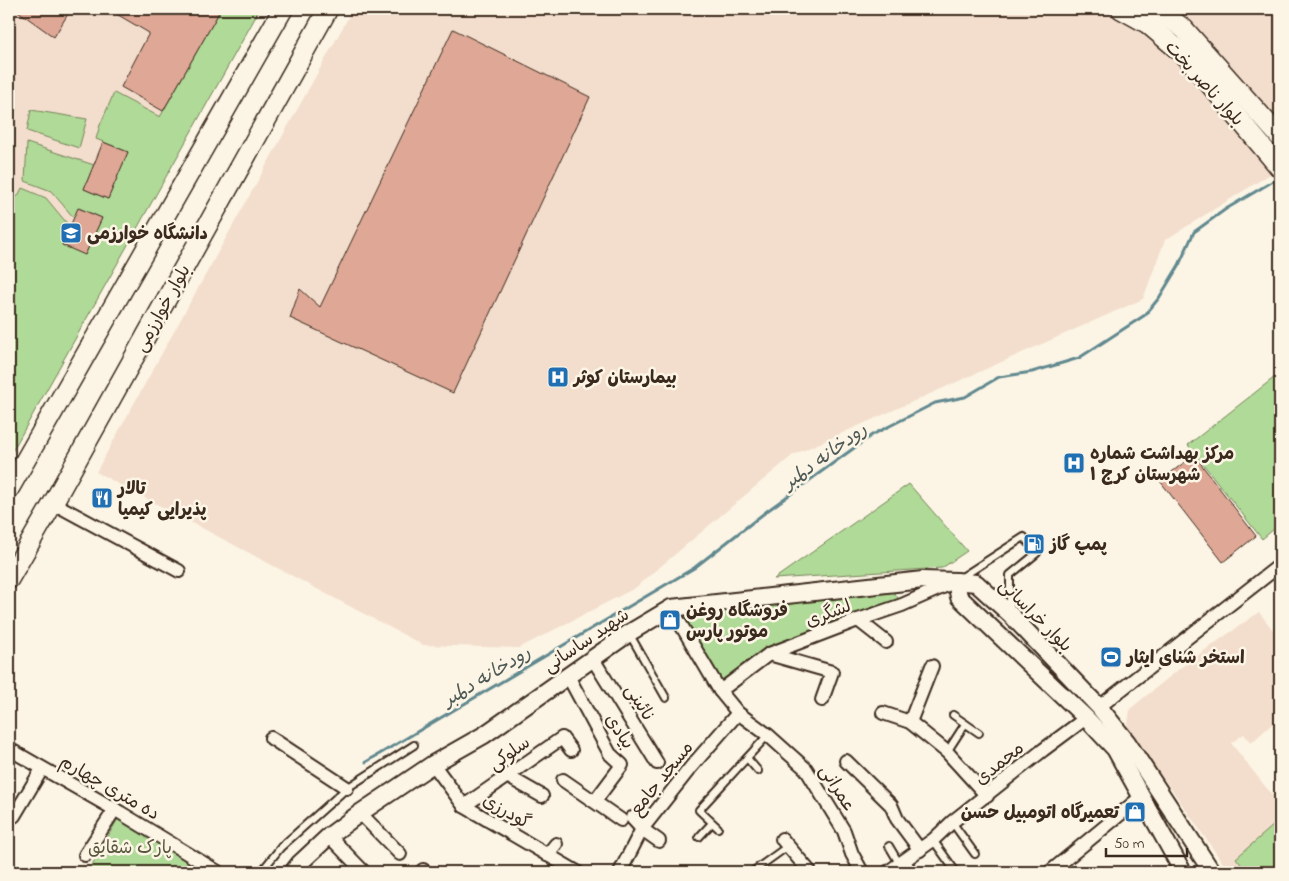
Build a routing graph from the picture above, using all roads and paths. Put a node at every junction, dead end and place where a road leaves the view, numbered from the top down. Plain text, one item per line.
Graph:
1 (283, 9) edge
2 (328, 9) edge
3 (1121, 9) edge
4 (1157, 9) edge
5 (1280, 138) edge
6 (1277, 165) edge
7 (9, 489) edge
8 (53, 503) junction
9 (1280, 564) edge
10 (179, 571) dead end
11 (9, 579) edge
12 (956, 581) junction
13 (671, 608) junction
14 (1010, 614) junction
15 (858, 620) junction
16 (629, 633) junction
17 (886, 642) dead end
18 (770, 654) junction
19 (593, 659) junction
20 (932, 666) dead end
21 (568, 676) junction
22 (720, 691) junction
23 (666, 698) dead end
24 (822, 700) dead end
25 (1099, 707) junction
26 (883, 712) dead end
27 (738, 713) junction
28 (953, 715) dead end
29 (1086, 718) junction
30 (910, 722) junction
31 (965, 724) junction
32 (979, 733) dead end
33 (768, 735) junction
34 (270, 738) dead end
35 (414, 745) dead end
36 (9, 750) edge
37 (571, 750) dead end
38 (947, 752) junction
39 (747, 758) junction
40 (846, 761) dead end
41 (658, 763) dead end
42 (433, 764) junction
43 (42, 769) junction
44 (758, 771) dead end
45 (507, 776) junction
46 (563, 780) dead end
47 (347, 788) junction
48 (542, 796) dead end
49 (987, 796) junction
50 (1141, 797) junction
51 (594, 801) junction
52 (464, 806) junction
53 (115, 810) junction
54 (360, 813) junction
55 (14, 816) dead end
56 (952, 822) junction
57 (712, 823) junction
58 (718, 828) dead end
59 (642, 829) junction
60 (329, 836) junction
61 (698, 837) dead end
62 (934, 840) junction
63 (659, 841) dead end
64 (785, 843) joint
65 (556, 844) dead end
66 (888, 846) dead end
67 (920, 850) junction
68 (400, 854) dead end
69 (974, 854) dead end
70 (85, 855) dead end
71 (547, 855) junction
72 (902, 861) junction
73 (218, 872) edge
74 (261, 872) edge
75 (293, 872) edge
76 (364, 872) edge
77 (577, 872) edge
78 (620, 872) edge
79 (752, 872) edge
80 (810, 872) edge
81 (862, 872) edge
82 (888, 872) edge
83 (915, 872) edge
84 (956, 872) edge
85 (1050, 872) edge
86 (1183, 872) edge
87 (1212, 872) edge

1 - 7 main road
2 - 8 main road, بلوار خوارزمی
3 - 6 main road, بلوار ناصر بخت
4 - 5 main road, بلوار ناصر بخت
8 - 10 street
8 - 11 main road, بلوار خوارزمی
9 - 25 street
12 - 13 street, شهید ساسانی
12 - 14 street, بلوار خراسانی
12 - 14 lane
12 - 15 street, لشگری
12 - 29 street
13 - 16 street, شهید ساسانی
13 - 22 street, عمرانی
14 - 25 street, بلوار خراسانی
15 - 17 street
15 - 18 street, لشگری
16 - 19 street, شهید ساسانی
16 - 23 lane
18 - 22 street, لشگری
18 - 24 street
19 - 21 street, شهید ساسانی
19 - 41 street, نائینی
20 - 30 street
21 - 42 street, شهید ساسانی
21 - 51 street, بیادی
22 - 27 street, عمرانی
25 - 29 street
25 - 87 street, بلوار خراسانی
26 - 30 street
27 - 33 street, عمرانی
27 - 59 street, مسجد جامع
28 - 31 lane
29 - 49 street, محمدی
29 - 50 street
30 - 38 street
31 - 32 lane
31 - 38 lane
33 - 39 lane
33 - 81 street, عمرانی
34 - 47 street
35 - 47 lane
36 - 43 street, ده متری چهارم
37 - 45 street, سلوکی
38 - 49 street
39 - 44 lane
39 - 57 lane
40 - 67 street
42 - 52 street, گودرزی
42 - 54 street, شهید ساسانی
43 - 53 street, ده متری چهارم
43 - 55 street
45 - 48 street
45 - 52 street, سلوکی
46 - 51 street
47 - 74 lane
49 - 56 street, محمدی
50 - 85 street
50 - 86 street
51 - 59 street
52 - 71 street, گودرزی
53 - 70 street
53 - 73 street, ده متری چهارم
54 - 60 street, شهید ساسانی
54 - 68 street
56 - 62 street, محمدی
56 - 69 lane
57 - 58 lane
57 - 61 lane
59 - 63 street
59 - 78 street, مسجد جامع
60 - 75 street, شهید ساسانی
60 - 76 street
62 - 67 street, محمدی
62 - 84 lane
64 - 79 lane
64 - 80 street
65 - 71 street
66 - 72 lane
67 - 72 street, محمدی
71 - 77 street, گودرزی
72 - 82 street, محمدی
72 - 83 lane

